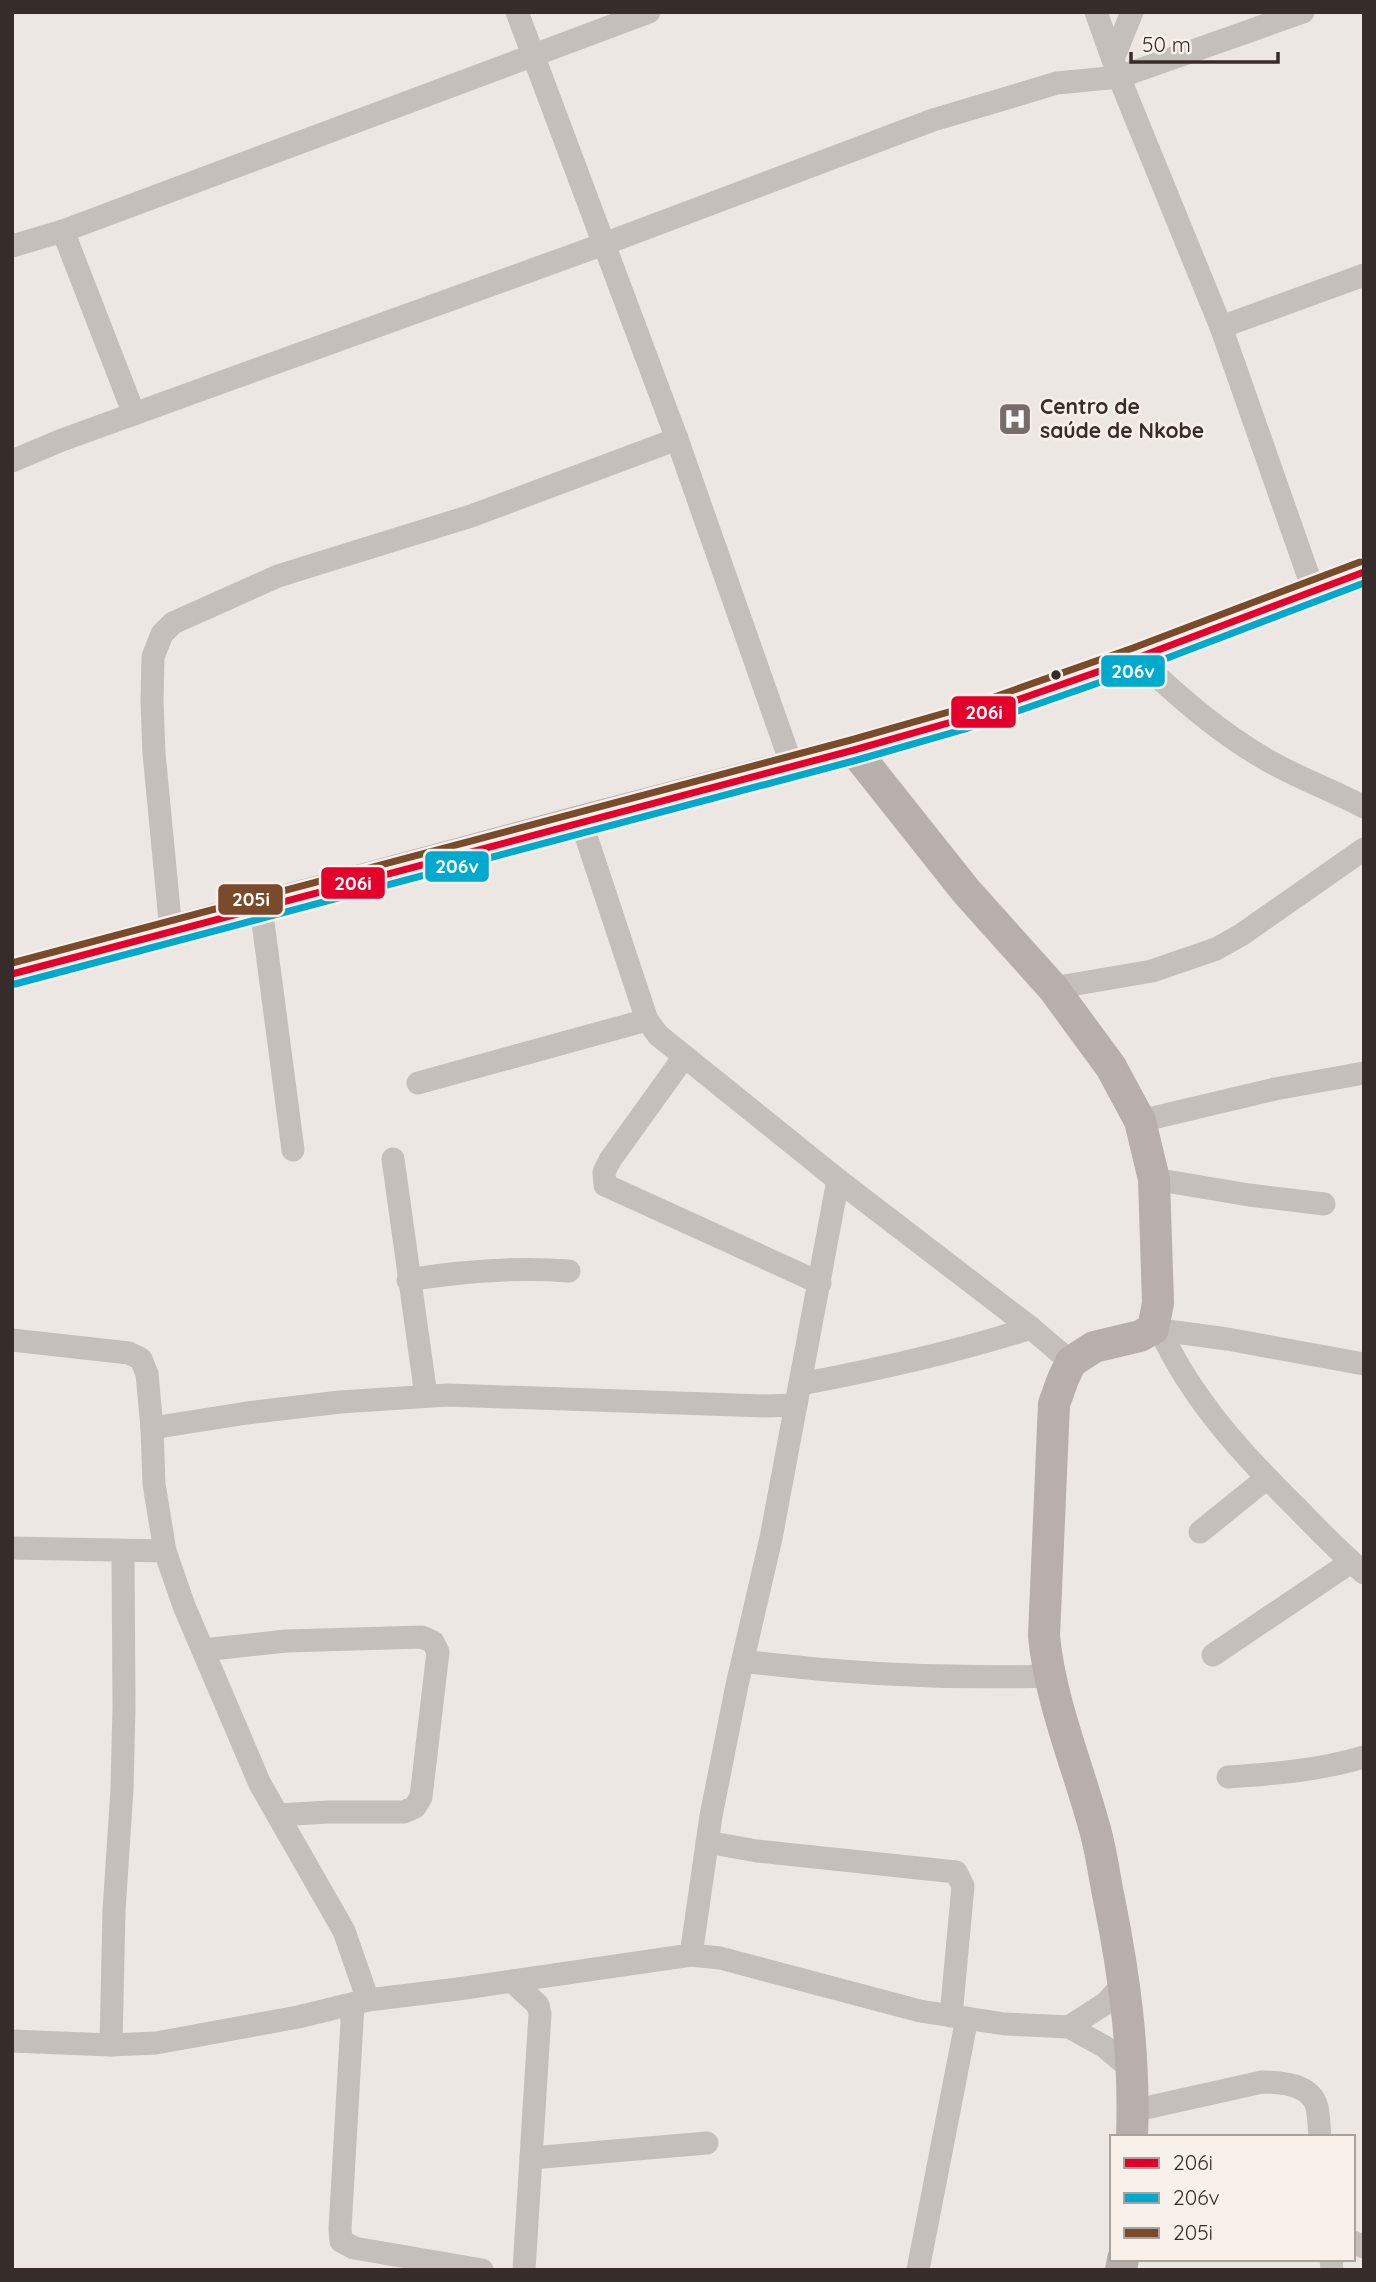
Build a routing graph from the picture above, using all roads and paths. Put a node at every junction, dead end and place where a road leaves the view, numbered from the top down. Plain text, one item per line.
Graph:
1 (517, 12) edge
2 (649, 12) edge
3 (1096, 12) edge
4 (1132, 12) edge
5 (1303, 12) edge
6 (534, 55) junction
7 (1116, 68) junction
8 (63, 231) junction
9 (604, 244) junction
10 (12, 246) edge
11 (1364, 275) edge
12 (1222, 327) junction
13 (134, 414) junction
14 (677, 439) junction
15 (12, 461) edge
16 (1364, 572) edge
17 (1313, 589) junction
18 (1137, 658) junction
19 (854, 750) junction
20 (792, 766) junction
21 (1364, 807) edge
22 (581, 821) junction
23 (1364, 849) edge
24 (261, 907) junction
25 (171, 931) junction
26 (12, 974) edge
27 (1054, 988) junction
28 (647, 1020) junction
29 (684, 1057) junction
30 (1364, 1073) edge
31 (418, 1083) dead end
32 (1140, 1121) junction
33 (293, 1150) dead end
34 (393, 1159) dead end
35 (1154, 1179) junction
36 (838, 1180) junction
37 (1324, 1204) dead end
38 (569, 1271) dead end
39 (408, 1280) junction
40 (820, 1283) junction
41 (1031, 1328) junction
42 (1157, 1330) junction
43 (12, 1340) edge
44 (1071, 1362) junction
45 (1364, 1364) edge
46 (798, 1395) junction
47 (426, 1396) junction
48 (152, 1429) junction
49 (1267, 1478) junction
50 (1200, 1532) dead end
51 (12, 1548) edge
52 (165, 1551) junction
53 (122, 1552) junction
54 (1357, 1567) edge
55 (203, 1650) junction
56 (1213, 1655) dead end
57 (743, 1661) junction
58 (1050, 1676) junction
59 (1364, 1757) edge
60 (1228, 1777) dead end
61 (278, 1815) junction
62 (707, 1842) junction
63 (691, 1955) junction
64 (512, 1981) junction
65 (1125, 1982) junction
66 (360, 2002) junction
67 (959, 2017) junction
68 (1069, 2027) junction
69 (12, 2041) edge
70 (111, 2045) junction
71 (1132, 2070) junction
72 (1132, 2124) edge
73 (1320, 2135) edge
74 (707, 2143) dead end
75 (531, 2158) junction
76 (482, 2270) edge
77 (524, 2270) edge
78 (918, 2270) edge

1 - 6 street
2 - 6 street
3 - 7 street
4 - 7 street
5 - 7 street
6 - 8 street
6 - 9 street
7 - 9 street
7 - 12 street
8 - 10 street
8 - 13 street
9 - 13 street
9 - 14 street
11 - 12 street
12 - 17 street
13 - 15 street
14 - 20 street
14 - 25 street
16 - 17 street
17 - 18 street
18 - 19 street
18 - 21 street
19 - 20 street
19 - 27 street
20 - 22 street
22 - 24 street
22 - 28 street
23 - 27 street
24 - 25 street
24 - 33 street
25 - 26 street
27 - 32 street
28 - 29 street
28 - 31 street
29 - 36 street
29 - 40 street
30 - 32 street
32 - 35 street
34 - 39 street
35 - 37 street
35 - 42 street
36 - 40 street
36 - 41 street
38 - 39 street
39 - 47 street
40 - 46 street
41 - 44 street
41 - 46 street
42 - 44 street
42 - 45 street
42 - 49 street
43 - 48 street
44 - 58 street
46 - 47 street
46 - 57 street
47 - 48 street
48 - 52 street
49 - 50 street
49 - 54 street
51 - 53 street
52 - 53 street
52 - 55 street
53 - 70 street
54 - 56 street
55 - 61 street
55 - 61 street
57 - 58 street
57 - 62 street
58 - 65 street
59 - 60 street
61 - 66 street
62 - 63 street
62 - 67 street
63 - 64 street
63 - 67 street
64 - 66 street
64 - 75 street
65 - 68 street
65 - 71 street
66 - 70 street
66 - 76 street
67 - 68 street
67 - 78 street
68 - 71 street
69 - 70 street
71 - 72 street
72 - 73 street
74 - 75 street
75 - 77 street

